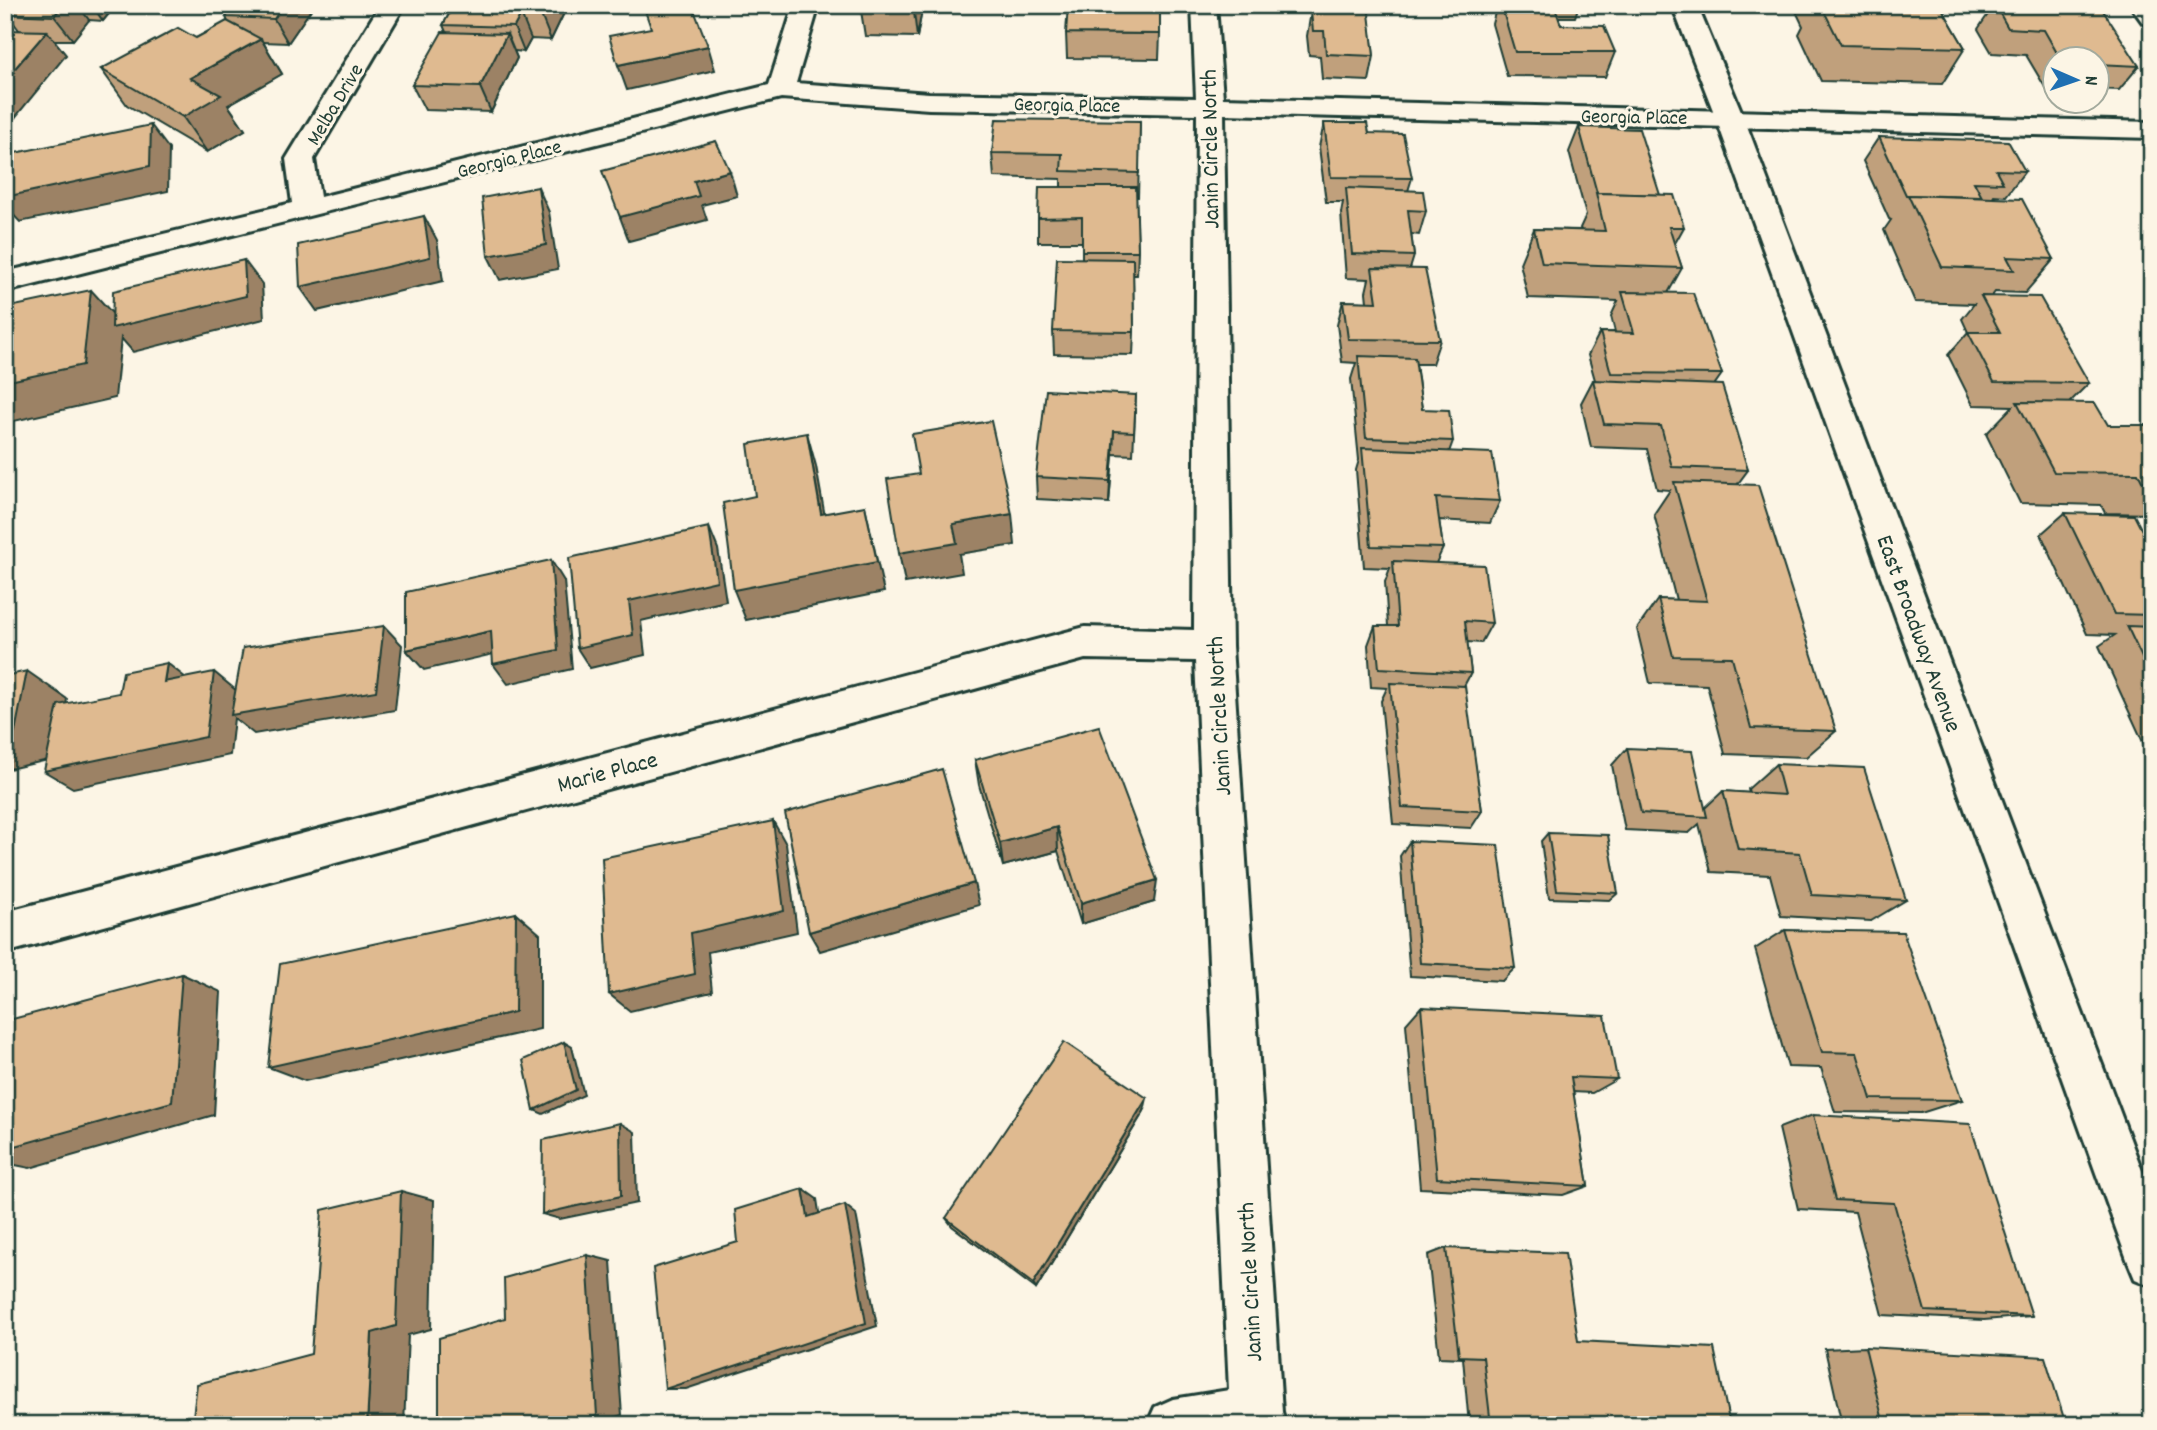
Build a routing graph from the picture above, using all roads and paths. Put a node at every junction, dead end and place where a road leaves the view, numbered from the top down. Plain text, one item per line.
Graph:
1 (393, 5) edge
2 (807, 5) edge
3 (1205, 5) edge
4 (1684, 5) edge
5 (2142, 5) edge
6 (2152, 18) edge
7 (781, 90) junction
8 (1210, 106) junction
9 (1730, 118) junction
10 (2152, 130) edge
11 (307, 209) junction
12 (5, 282) edge
13 (1213, 646) junction
14 (5, 933) edge
15 (2152, 1262) edge
16 (1258, 1418) edge
17 (1173, 1425) edge

1 - 11 street, Melba Drive
2 - 7 street
3 - 8 street, Janin Circle North
4 - 9 street, East Broadway Avenue
5 - 6 street
7 - 8 street, Georgia Place
7 - 11 street, Georgia Place
8 - 9 street, Georgia Place
8 - 13 street, Janin Circle North
9 - 10 street, Georgia Place
9 - 15 street, East Broadway Avenue
11 - 12 street, Georgia Place
13 - 14 street, Marie Place
13 - 16 street, Janin Circle North
16 - 17 street

